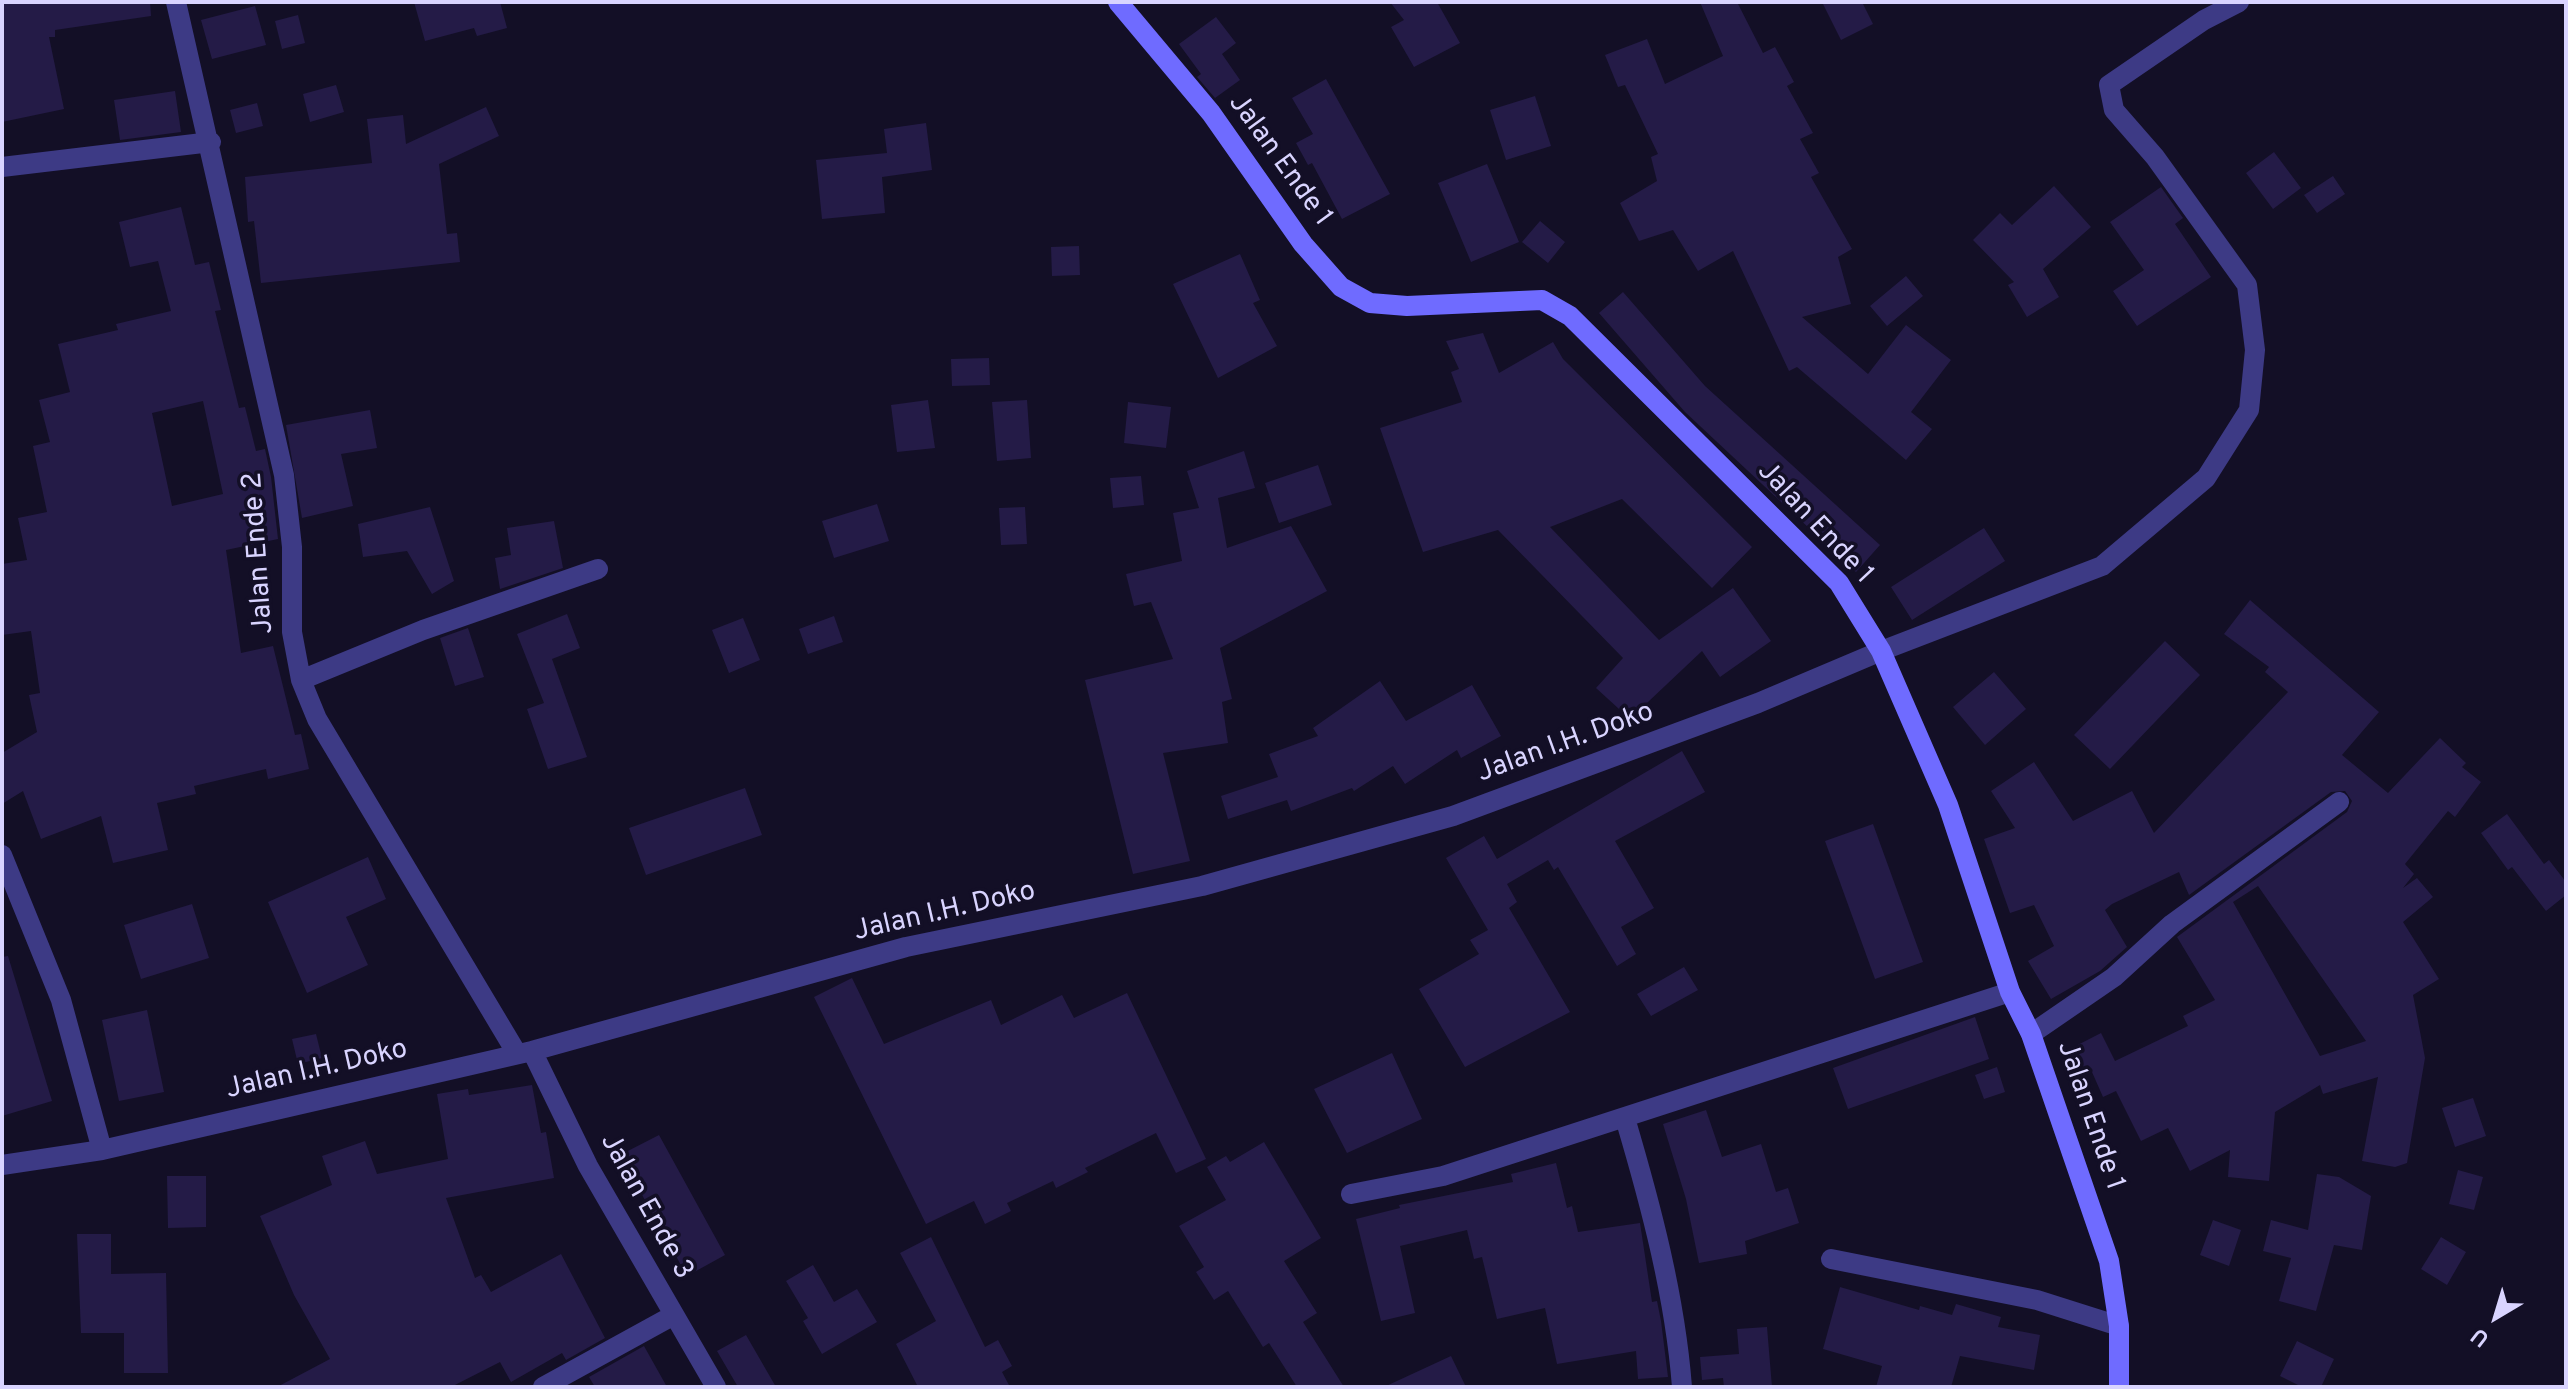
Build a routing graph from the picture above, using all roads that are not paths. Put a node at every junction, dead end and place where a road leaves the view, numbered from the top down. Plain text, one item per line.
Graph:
1 (176, 2) edge
2 (1118, 2) edge
3 (2239, 2) edge
4 (211, 142) junction
5 (2, 167) edge
6 (598, 569) dead end
7 (1881, 651) junction
8 (301, 680) junction
9 (2339, 802) dead end
10 (2, 855) edge
11 (2010, 992) junction
12 (2031, 1034) junction
13 (524, 1052) junction
14 (1625, 1118) junction
15 (102, 1150) junction
16 (2, 1165) edge
17 (1351, 1194) dead end
18 (1831, 1259) dead end
19 (674, 1315) junction
20 (2119, 1326) junction
21 (543, 1387) edge
22 (716, 1387) edge
23 (1682, 1387) edge
24 (2119, 1387) edge

1 - 4 street, Jalan Ende 2
2 - 7 street, Jalan Ende 1
3 - 7 street, Jalan I.H. Doko
4 - 5 street
4 - 8 street, Jalan Ende 2
6 - 8 street
7 - 11 street, Jalan Ende 1
7 - 13 street, Jalan I.H. Doko
8 - 13 street, Jalan Ende 2
9 - 12 street
10 - 15 street
11 - 12 street, Jalan Ende 1
11 - 14 street
12 - 20 street, Jalan Ende 1
13 - 15 street, Jalan I.H. Doko
13 - 19 street, Jalan Ende 3
14 - 17 street
14 - 23 street
15 - 16 street, Jalan I.H. Doko
18 - 20 street
19 - 21 street
19 - 22 street, Jalan Ende 3
20 - 24 street, Jalan Ende 1

